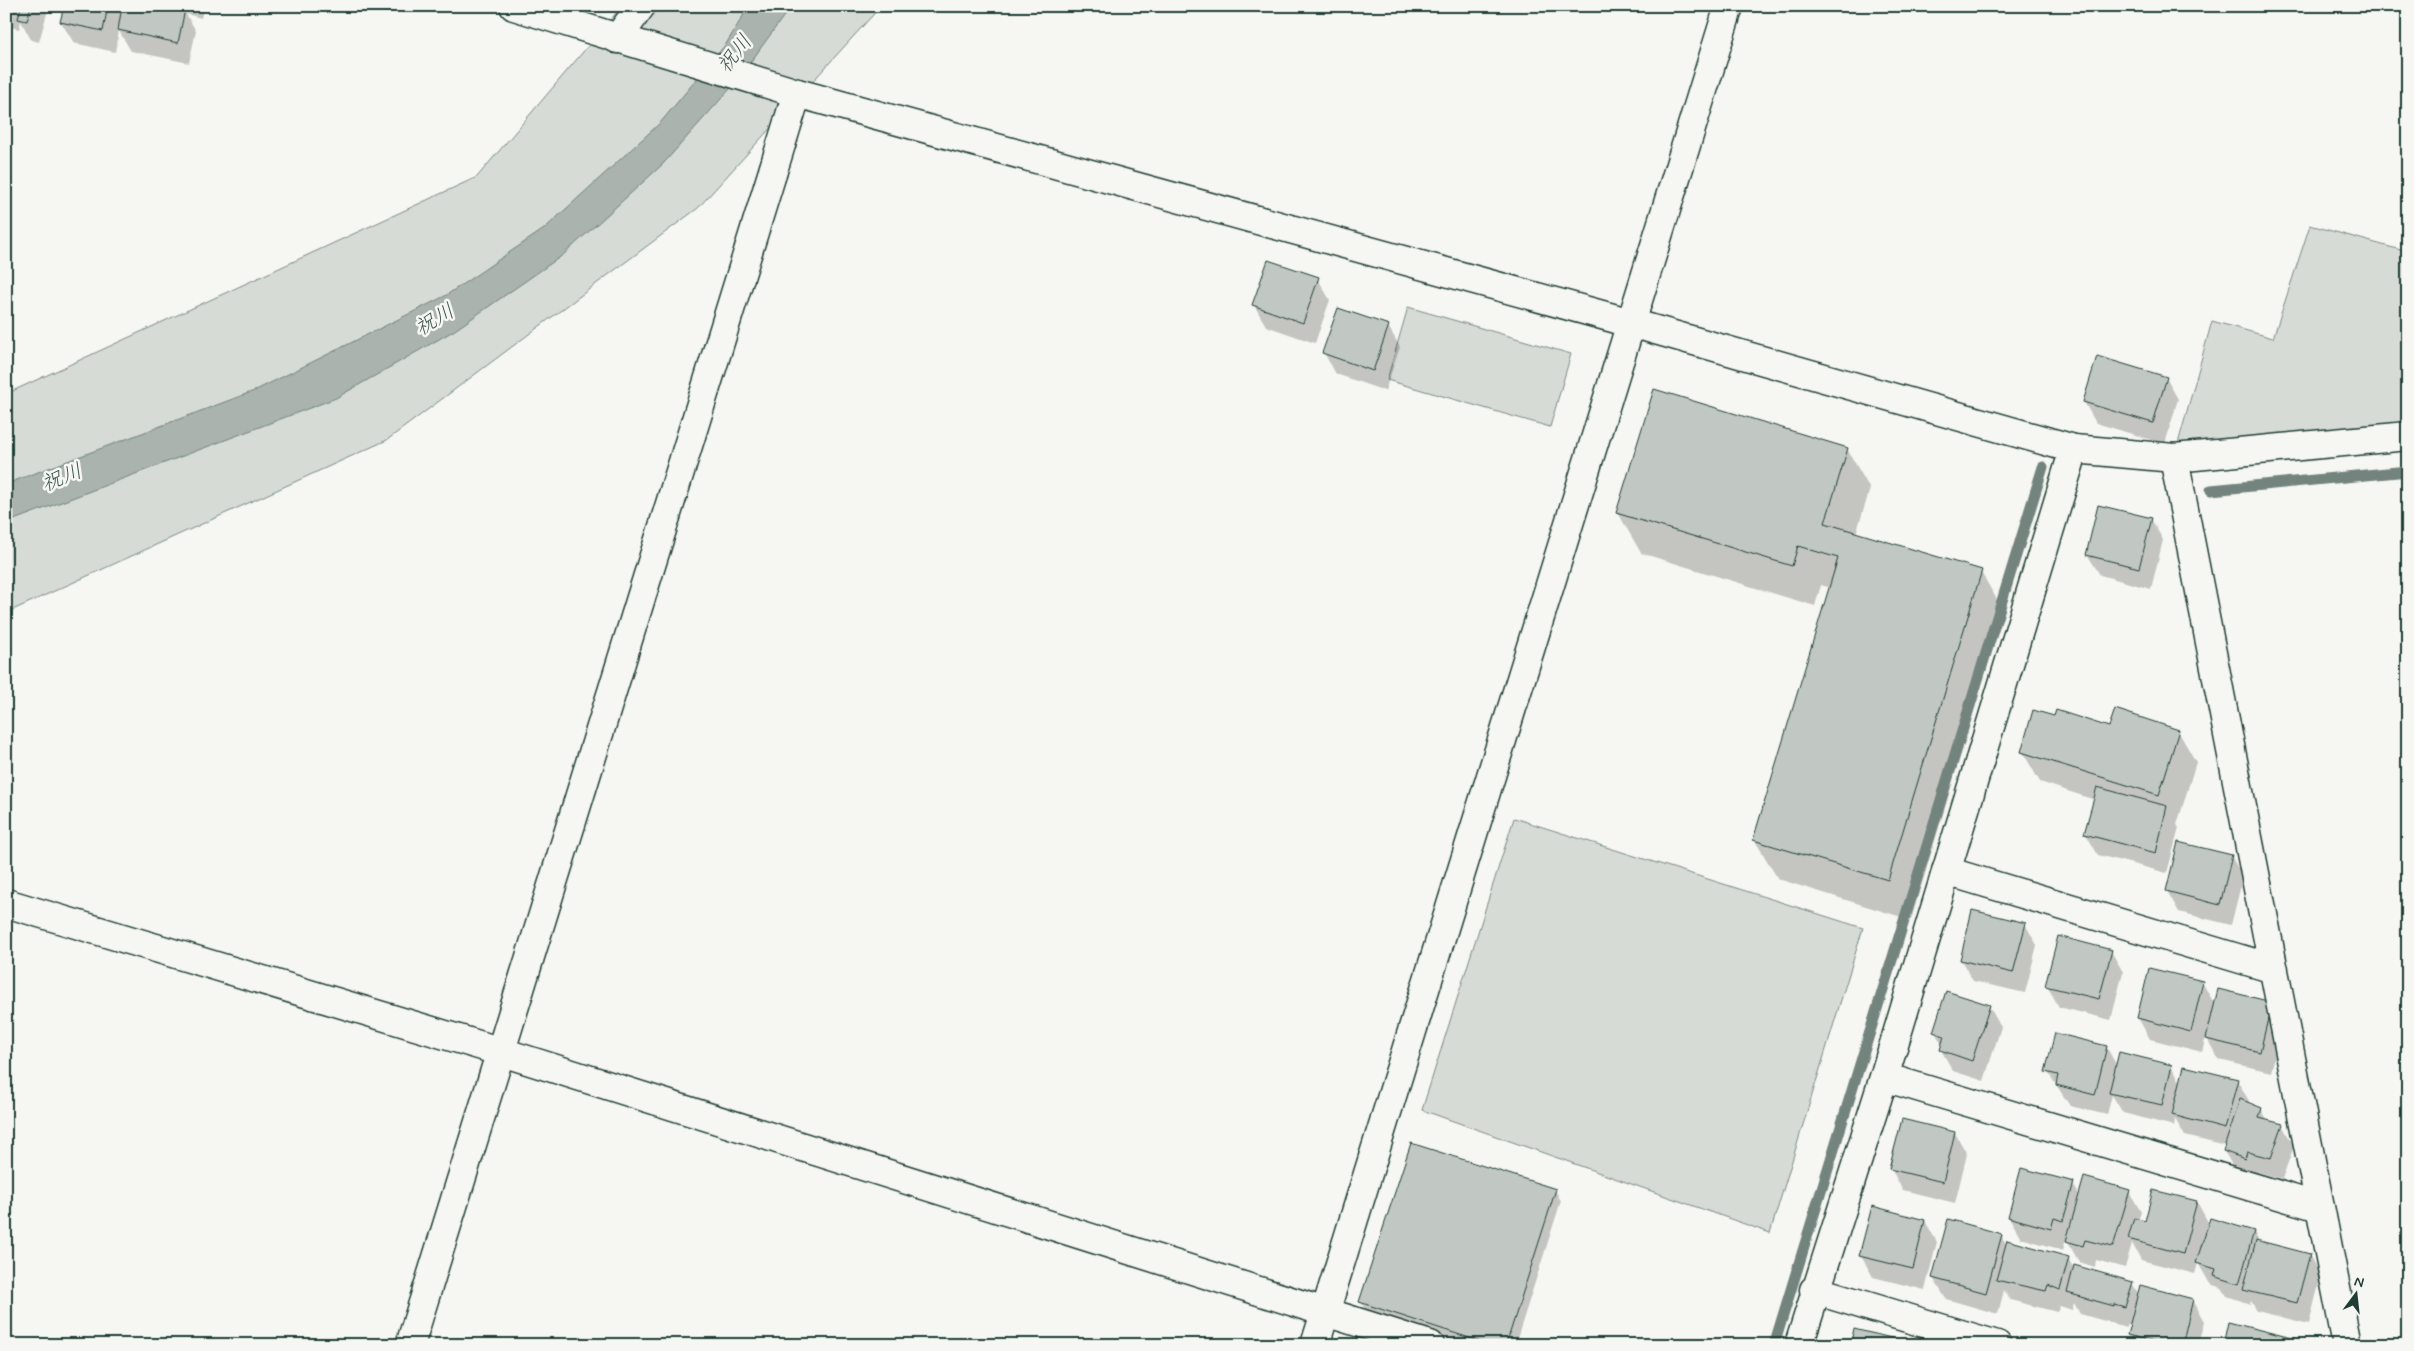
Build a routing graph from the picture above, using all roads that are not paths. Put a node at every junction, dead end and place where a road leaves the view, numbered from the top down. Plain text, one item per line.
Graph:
1 (514, 6) edge
2 (641, 6) edge
3 (1729, 6) edge
4 (617, 39) junction
5 (797, 93) junction
6 (1630, 323) junction
7 (2408, 436) edge
8 (2074, 449) junction
9 (2174, 458) junction
10 (1946, 871) junction
11 (6, 902) edge
12 (2274, 969) junction
13 (502, 1052) junction
14 (1884, 1077) junction
15 (2320, 1206) junction
16 (1814, 1290) junction
17 (1325, 1312) junction
18 (410, 1345) edge
19 (1315, 1345) edge
20 (1430, 1345) edge
21 (1799, 1345) edge
22 (1997, 1345) edge
23 (2347, 1345) edge

1 - 4 street
2 - 4 street
3 - 6 street
4 - 5 street
5 - 6 street
5 - 13 street
6 - 8 street
6 - 17 street
7 - 9 street
8 - 9 street
8 - 10 street
9 - 12 street
10 - 12 street
10 - 14 street
11 - 13 street
12 - 15 street
13 - 17 street
13 - 18 street
14 - 15 street
14 - 16 street
15 - 23 street
16 - 21 street
16 - 22 street
17 - 19 street
17 - 20 street

